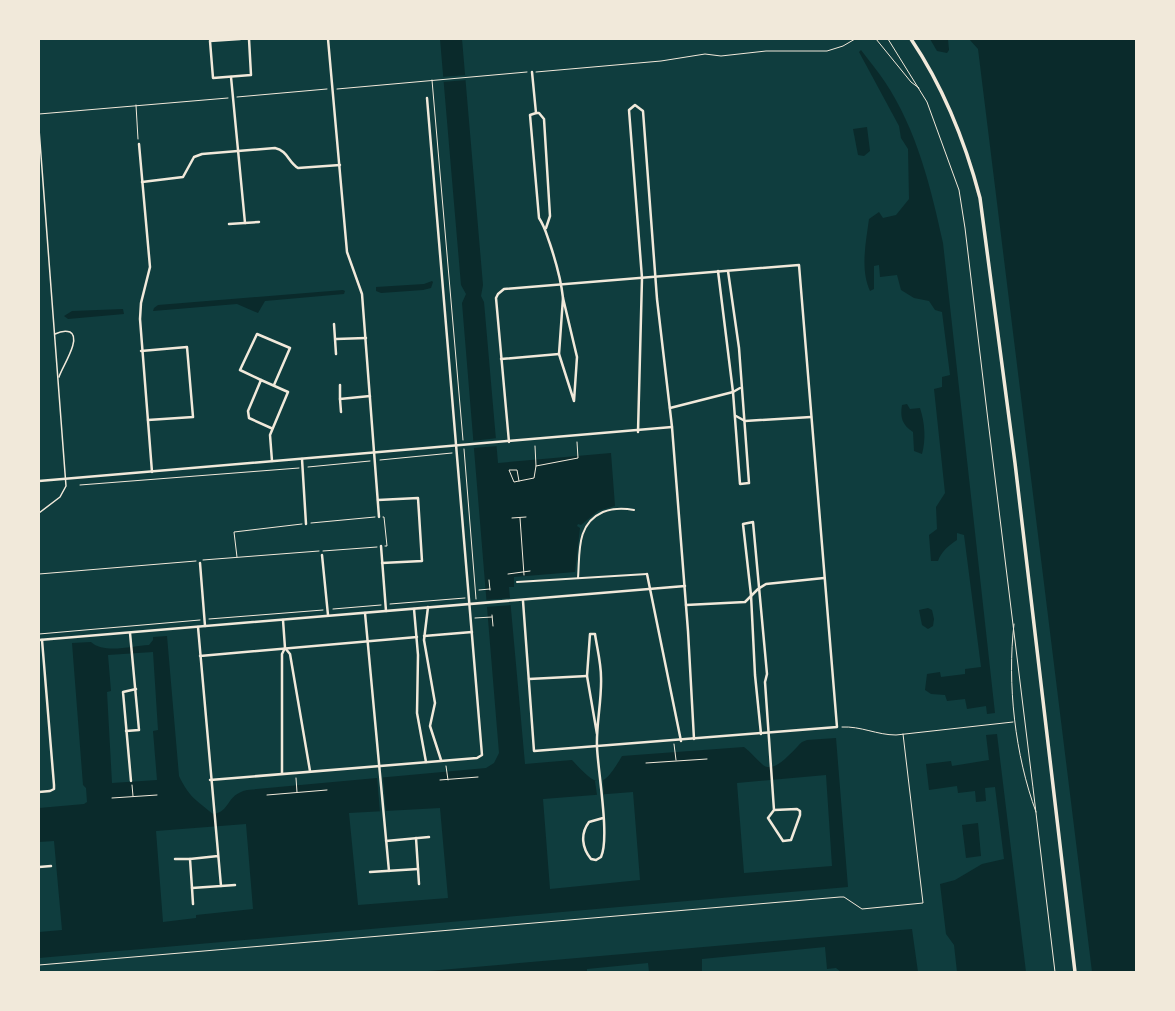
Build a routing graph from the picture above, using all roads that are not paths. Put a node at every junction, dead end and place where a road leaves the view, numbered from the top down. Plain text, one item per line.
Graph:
1 (240, 39) edge
2 (249, 39) edge
3 (328, 39) edge
4 (911, 39) edge
5 (532, 72) road end
6 (231, 77) junction
7 (427, 98) dead end
8 (536, 113) junction
9 (39, 129) edge
10 (139, 144) road end
11 (238, 151) junction
12 (340, 165) junction
13 (142, 182) junction
14 (259, 222) dead end
15 (245, 223) junction
16 (229, 224) dead end
17 (546, 229) junction
18 (718, 271) junction
19 (728, 271) junction
20 (656, 276) junction
21 (642, 278) junction
22 (561, 285) junction
23 (563, 298) junction
24 (334, 324) dead end
25 (55, 334) junction
26 (366, 338) junction
27 (336, 339) junction
28 (142, 351) junction
29 (336, 354) dead end
30 (559, 354) junction
31 (501, 359) junction
32 (59, 379) junction
33 (261, 380) junction
34 (274, 385) junction
35 (340, 385) dead end
36 (740, 388) junction
37 (733, 392) junction
38 (370, 396) junction
39 (340, 399) junction
40 (670, 408) junction
41 (341, 412) dead end
42 (735, 416) junction
43 (811, 417) junction
44 (148, 420) junction
45 (745, 421) junction
46 (271, 428) junction
47 (672, 428) junction
48 (638, 432) junction
49 (509, 442) junction
50 (457, 446) junction
51 (375, 453) junction
52 (302, 459) junction
53 (272, 461) junction
54 (152, 472) junction
55 (66, 479) junction
56 (39, 481) edge
57 (378, 500) junction
58 (634, 510) dead end
59 (39, 513) edge
60 (379, 517) road end
61 (306, 524) road end
62 (380, 546) road end
63 (322, 555) dead end
64 (200, 563) dead end
65 (382, 563) junction
66 (647, 574) joint
67 (578, 578) junction
68 (824, 578) junction
69 (517, 582) dead end
70 (685, 586) junction
71 (649, 589) junction
72 (758, 589) junction
73 (751, 595) junction
74 (523, 600) junction
75 (470, 604) junction
76 (686, 605) junction
77 (428, 607) junction
78 (414, 608) junction
79 (386, 611) junction
80 (365, 613) junction
81 (328, 616) junction
82 (283, 620) junction
83 (205, 626) junction
84 (198, 627) junction
85 (472, 632) junction
86 (130, 633) junction
87 (424, 636) junction
88 (417, 637) junction
89 (40, 640) edge
90 (368, 640) junction
91 (285, 648) junction
92 (200, 656) junction
93 (587, 676) junction
94 (529, 679) junction
95 (136, 689) junction
96 (126, 731) junction
97 (597, 734) junction
98 (760, 734) junction
99 (768, 734) junction
100 (694, 739) junction
101 (681, 740) junction
102 (597, 747) junction
103 (441, 760) junction
104 (426, 762) junction
105 (379, 766) junction
106 (310, 772) junction
107 (282, 774) junction
108 (210, 780) junction
109 (131, 781) road end
110 (39, 792) edge
111 (774, 810) junction
112 (603, 818) junction
113 (429, 837) dead end
114 (416, 838) junction
115 (386, 841) junction
116 (218, 856) junction
117 (175, 859) dead end
118 (190, 859) junction
119 (51, 866) dead end
120 (39, 868) edge
121 (418, 868) junction
122 (389, 871) junction
123 (370, 872) dead end
124 (419, 884) dead end
125 (235, 885) dead end
126 (221, 886) junction
127 (192, 888) junction
128 (193, 904) dead end
129 (1075, 972) edge

1 - 6 street
2 - 6 street
3 - 12 street
4 - 129 main road
5 - 8 street
6 - 11 street
7 - 50 street
8 - 17 street
8 - 17 street
9 - 25 lane
10 - 13 street
11 - 12 street
11 - 13 street
11 - 15 street
12 - 26 street
13 - 28 street
14 - 15 street
15 - 16 street
17 - 22 street
18 - 19 street
18 - 20 street
18 - 37 street
19 - 36 street
19 - 43 street
20 - 21 street
20 - 21 street
20 - 40 street
21 - 22 street
21 - 48 street
22 - 23 street
22 - 31 street
23 - 30 street
23 - 30 street
24 - 27 street
25 - 32 lane
25 - 32 lane
26 - 27 street
26 - 38 street
27 - 29 street
28 - 44 street
28 - 44 street
30 - 31 street
31 - 49 street
32 - 55 lane
33 - 34 street
33 - 34 street
33 - 46 street
34 - 46 street
35 - 39 street
36 - 37 street
36 - 45 street
37 - 40 street
37 - 42 street
38 - 39 street
38 - 51 street
39 - 41 street
40 - 47 street
42 - 45 street
42 - 45 street
43 - 45 street
43 - 68 street
44 - 54 street
46 - 53 street
47 - 48 street
47 - 70 street
48 - 49 street
49 - 50 street
50 - 51 street
50 - 75 street
51 - 52 street
51 - 57 street
52 - 53 street
52 - 61 street
53 - 54 street
54 - 55 street
55 - 56 street
55 - 59 lane
57 - 60 street
57 - 65 street
58 - 67 street
62 - 65 street
63 - 81 street
64 - 83 street
65 - 79 street
66 - 67 street
66 - 71 street
67 - 69 street
68 - 72 street
68 - 99 street
70 - 71 street
70 - 76 street
71 - 74 street
71 - 101 street
72 - 73 street
72 - 73 street
72 - 99 street
73 - 76 street
73 - 98 street
74 - 75 street
74 - 94 street
75 - 77 street
75 - 85 street
76 - 100 street
77 - 78 street
77 - 87 street
78 - 79 street
78 - 88 street
79 - 80 street
80 - 81 street
80 - 90 street
81 - 82 street
82 - 83 street
82 - 91 street
83 - 84 street
84 - 86 street
84 - 92 street
85 - 87 street
85 - 103 street
86 - 89 street
86 - 95 street
87 - 103 street
88 - 90 street
88 - 104 street
89 - 110 street
90 - 91 street
90 - 105 street
91 - 92 street
91 - 106 street
91 - 107 street
92 - 108 street
93 - 94 street
93 - 97 street
93 - 97 street
94 - 102 street
95 - 96 street
95 - 96 street
96 - 109 street
97 - 102 street
98 - 99 street
98 - 100 street
99 - 111 street
100 - 101 street
101 - 102 street
102 - 112 street
103 - 104 street
104 - 105 street
105 - 106 street
105 - 115 street
106 - 107 street
107 - 108 street
108 - 116 street
111 - 111 street
112 - 112 street
113 - 114 street
114 - 115 street
114 - 121 street
115 - 122 street
116 - 118 street
116 - 126 street
117 - 118 street
118 - 127 street
119 - 120 street
121 - 122 street
121 - 124 street
122 - 123 street
125 - 126 street
126 - 127 street
127 - 128 street

